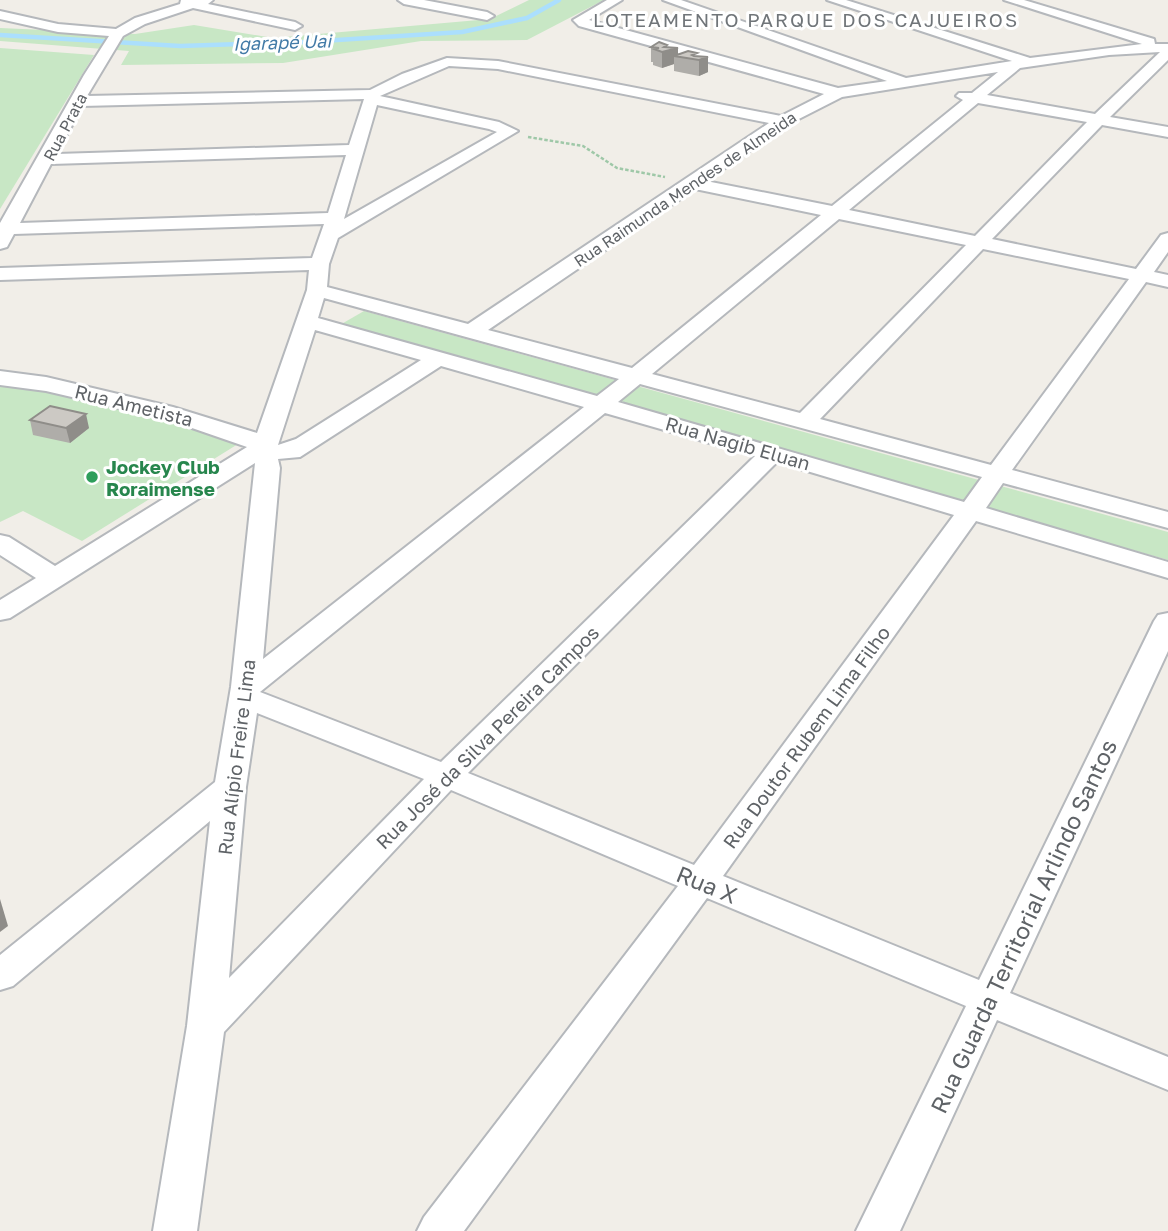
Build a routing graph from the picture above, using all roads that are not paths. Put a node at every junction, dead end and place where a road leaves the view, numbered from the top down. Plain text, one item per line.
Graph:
1 (169, 0) edge
2 (207, 0) edge
3 (404, 0) edge
4 (616, 0) edge
5 (669, 0) edge
6 (833, 0) edge
7 (1010, 0) edge
8 (0, 3) edge
9 (192, 5) junction
10 (1060, 13) junction
11 (0, 15) edge
12 (487, 16) dead end
13 (295, 26) dead end
14 (1154, 29) dead end
15 (114, 40) junction
16 (1167, 48) edge
17 (1023, 63) junction
18 (901, 84) junction
19 (838, 93) junction
20 (372, 97) junction
21 (974, 98) junction
22 (79, 101) junction
23 (1098, 120) junction
24 (783, 121) junction
25 (1168, 132) edge
26 (355, 150) junction
27 (48, 159) junction
28 (693, 183) junction
29 (837, 212) junction
30 (333, 227) junction
31 (3, 234) edge
32 (1168, 239) edge
33 (981, 243) junction
34 (319, 264) junction
35 (0, 274) edge
36 (1155, 279) edge
37 (317, 290) junction
38 (307, 321) junction
39 (469, 333) junction
40 (437, 359) junction
41 (635, 377) junction
42 (0, 378) edge
43 (602, 404) junction
44 (803, 423) junction
45 (772, 453) junction
46 (266, 458) junction
47 (996, 475) junction
48 (970, 511) junction
49 (1168, 520) edge
50 (0, 543) edge
51 (1168, 570) edge
52 (53, 577) junction
53 (0, 612) edge
54 (1168, 621) edge
55 (245, 692) junction
56 (446, 776) junction
57 (230, 787) junction
58 (701, 881) junction
59 (0, 976) edge
60 (989, 1000) junction
61 (206, 1026) junction
62 (1168, 1074) edge
63 (176, 1231) edge
64 (439, 1231) edge
65 (878, 1231) edge

1 - 9 street
2 - 9 street, Rua Prata
3 - 12 street
4 - 19 street
5 - 18 street
6 - 17 street
7 - 10 street
8 - 11 street
9 - 13 street
9 - 15 street, Rua Prata
10 - 14 street
10 - 16 street
11 - 15 street
15 - 22 street, Rua Prata
16 - 17 street, Rua Raimunda Mendes de Almeida
16 - 23 street
17 - 18 street, Rua Raimunda Mendes de Almeida
17 - 21 street
18 - 19 street, Rua Raimunda Mendes de Almeida
18 - 21 street
19 - 24 street, Rua Raimunda Mendes de Almeida
20 - 22 street
20 - 24 street
20 - 26 street, Rua Alípio Freire Lima
20 - 30 street
21 - 23 street
21 - 29 street
22 - 27 street, Rua Prata
23 - 25 street
23 - 33 street
24 - 28 street, Rua Raimunda Mendes de Almeida
26 - 27 street
26 - 30 street, Rua Alípio Freire Lima
27 - 31 street, Rua Prata
28 - 29 street
28 - 39 street, Rua Raimunda Mendes de Almeida
29 - 33 street
29 - 41 street
30 - 31 street
30 - 34 street, Rua Alípio Freire Lima
32 - 36 street, Rua Doutor Rubem Lima Filho
33 - 36 street
33 - 44 street
34 - 35 street
34 - 37 street, Rua Alípio Freire Lima
36 - 47 street, Rua Doutor Rubem Lima Filho
37 - 38 street, Rua Alípio Freire Lima
37 - 39 street, Rua Nagib Eluan
38 - 40 street, Rua Nagib Eluan
38 - 46 street, Rua Alípio Freire Lima
39 - 41 street, Rua Nagib Eluan
40 - 43 street, Rua Nagib Eluan
40 - 46 street
41 - 43 street
41 - 44 street, Rua Nagib Eluan
42 - 46 street, Rua Ametista
43 - 45 street, Rua Nagib Eluan
43 - 55 street
44 - 47 street, Rua Nagib Eluan
45 - 48 street, Rua Nagib Eluan
45 - 56 street, Rua José da Silva Pereira Campos
46 - 52 street
46 - 55 street, Rua Alípio Freire Lima
47 - 48 street, Rua Doutor Rubem Lima Filho
47 - 49 street, Rua Nagib Eluan
48 - 51 street, Rua Nagib Eluan
48 - 58 street, Rua Doutor Rubem Lima Filho
50 - 52 street
52 - 53 street
54 - 60 street, Rua Guarda Territorial Arlindo Santos
55 - 56 street, Rua X
55 - 57 street, Rua Alípio Freire Lima
56 - 58 street, Rua X
56 - 61 street, Rua José da Silva Pereira Campos
57 - 59 street
57 - 61 street, Rua Alípio Freire Lima
58 - 60 street, Rua X
58 - 64 street, Rua Doutor Rubem Lima Filho
60 - 62 street, Rua X
60 - 65 street, Rua Guarda Territorial Arlindo Santos
61 - 63 street, Rua Alípio Freire Lima

